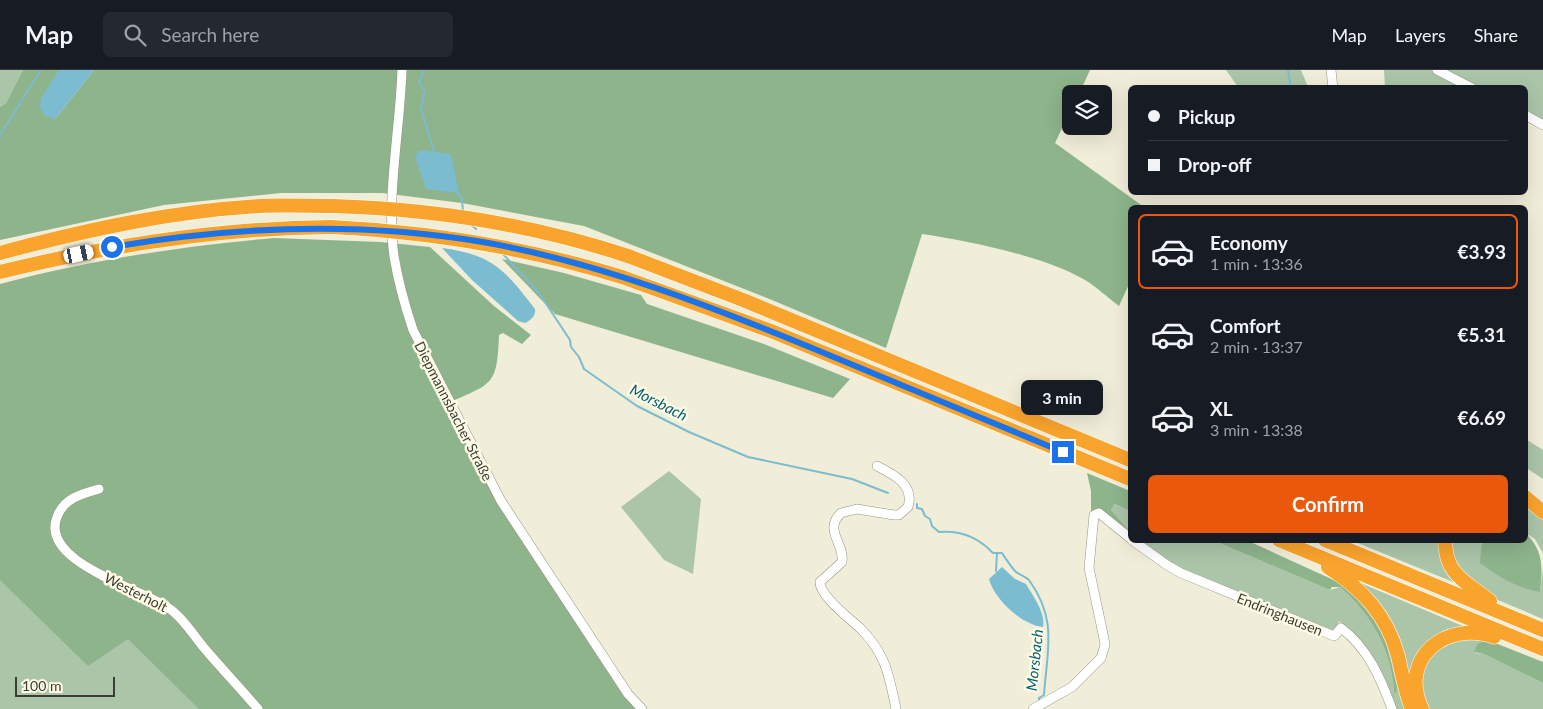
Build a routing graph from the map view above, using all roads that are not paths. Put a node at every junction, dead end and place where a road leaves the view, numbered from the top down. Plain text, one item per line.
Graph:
1 (402, 70) edge
2 (1331, 70) edge
3 (1437, 70) edge
4 (1333, 85) edge
5 (1466, 85) edge
6 (1528, 117) edge
7 (1543, 125) edge
8 (0, 253) edge
9 (0, 272) edge
10 (1128, 459) edge
11 (877, 466) dead end
12 (1128, 478) edge
13 (99, 489) dead end
14 (1528, 490) edge
15 (1528, 500) edge
16 (1543, 500) edge
17 (1543, 512) edge
18 (1128, 537) edge
19 (1136, 543) edge
20 (1286, 543) edge
21 (1332, 543) edge
22 (1445, 543) edge
23 (1297, 548) junction
24 (1506, 615) junction
25 (1543, 630) edge
26 (1539, 648) edge
27 (258, 709) edge
28 (642, 709) edge
29 (896, 709) edge
30 (1033, 709) edge
31 (1392, 709) edge
32 (1412, 709) edge
33 (1422, 709) edge

1 - 28 street, Diepmannsbacher Straße
2 - 4 street
3 - 5 street
6 - 7 street
8 - 10 highway, bridge
9 - 12 highway, bridge
11 - 29 street
13 - 27 street, Westerholt
14 - 16 highway
15 - 17 highway
18 - 30 street, Endringhausen
19 - 31 street, Endringhausen
20 - 23 highway
21 - 24 highway
22 - 24 highway
23 - 26 highway
23 - 32 highway
24 - 25 highway
26 - 33 highway

